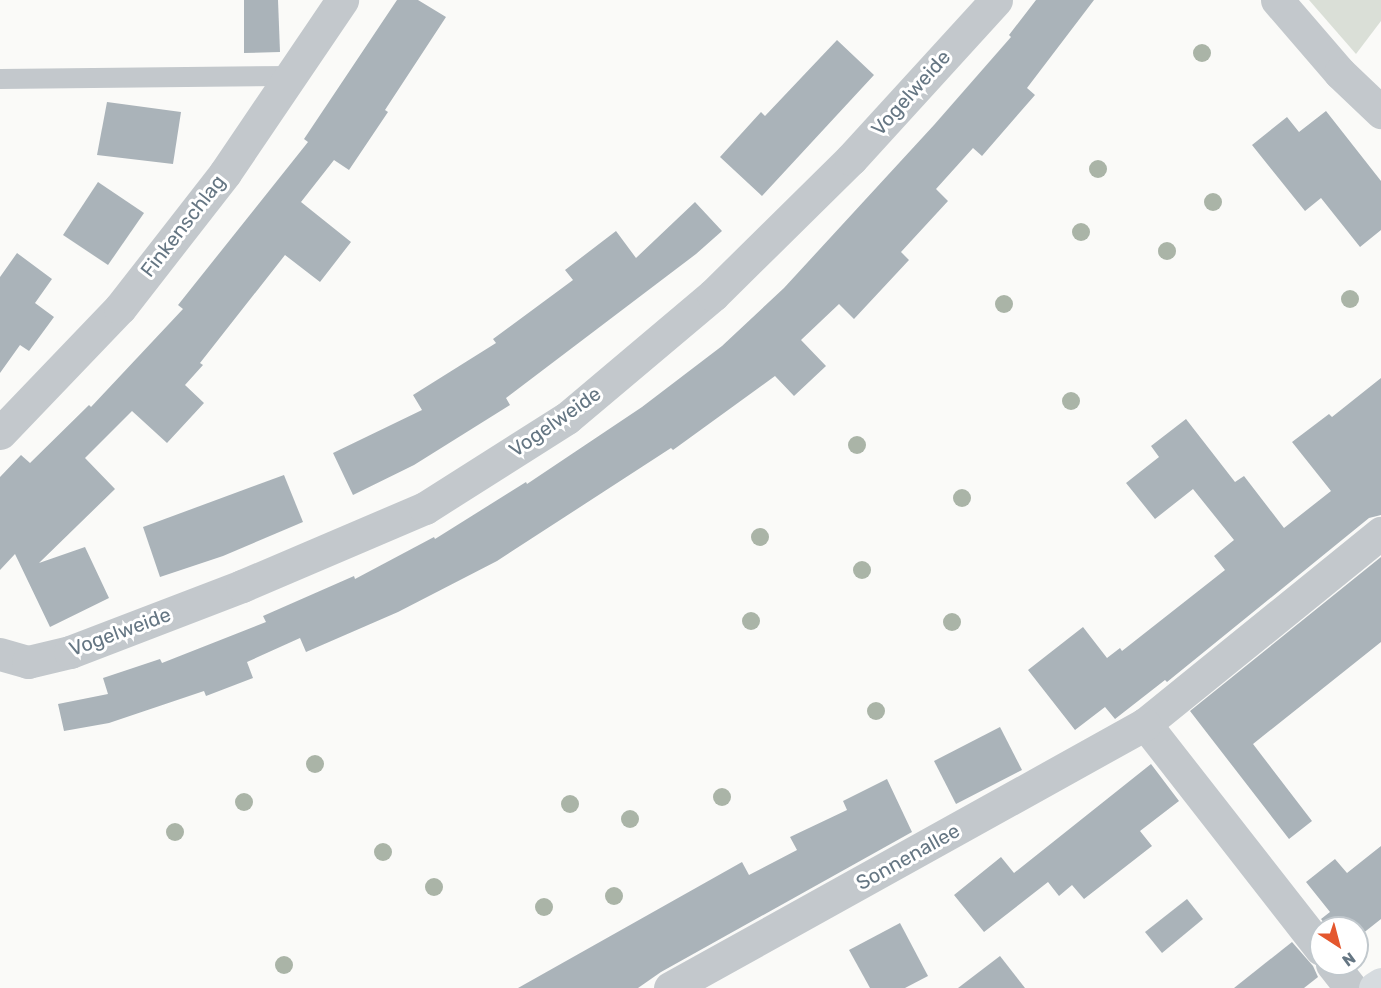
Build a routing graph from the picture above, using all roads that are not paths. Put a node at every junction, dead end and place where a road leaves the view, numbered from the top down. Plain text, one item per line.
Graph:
1 (342, 0) edge
2 (996, 0) edge
3 (1277, 0) edge
4 (292, 76) junction
5 (0, 79) edge
6 (1381, 112) edge
7 (0, 433) edge
8 (1381, 533) edge
9 (0, 654) edge
10 (1145, 724) junction
11 (1309, 935) edge
12 (1342, 976) edge
13 (1381, 984) edge
14 (670, 988) edge
15 (1351, 988) edge
16 (1375, 988) edge

1 - 4 street, Finkenschlag
2 - 9 street, Vogelweide
3 - 6 street
4 - 5 lane
4 - 7 street, Finkenschlag
8 - 10 street, Sonnenallee
10 - 11 street
10 - 14 street, Sonnenallee
12 - 15 street
13 - 16 street

